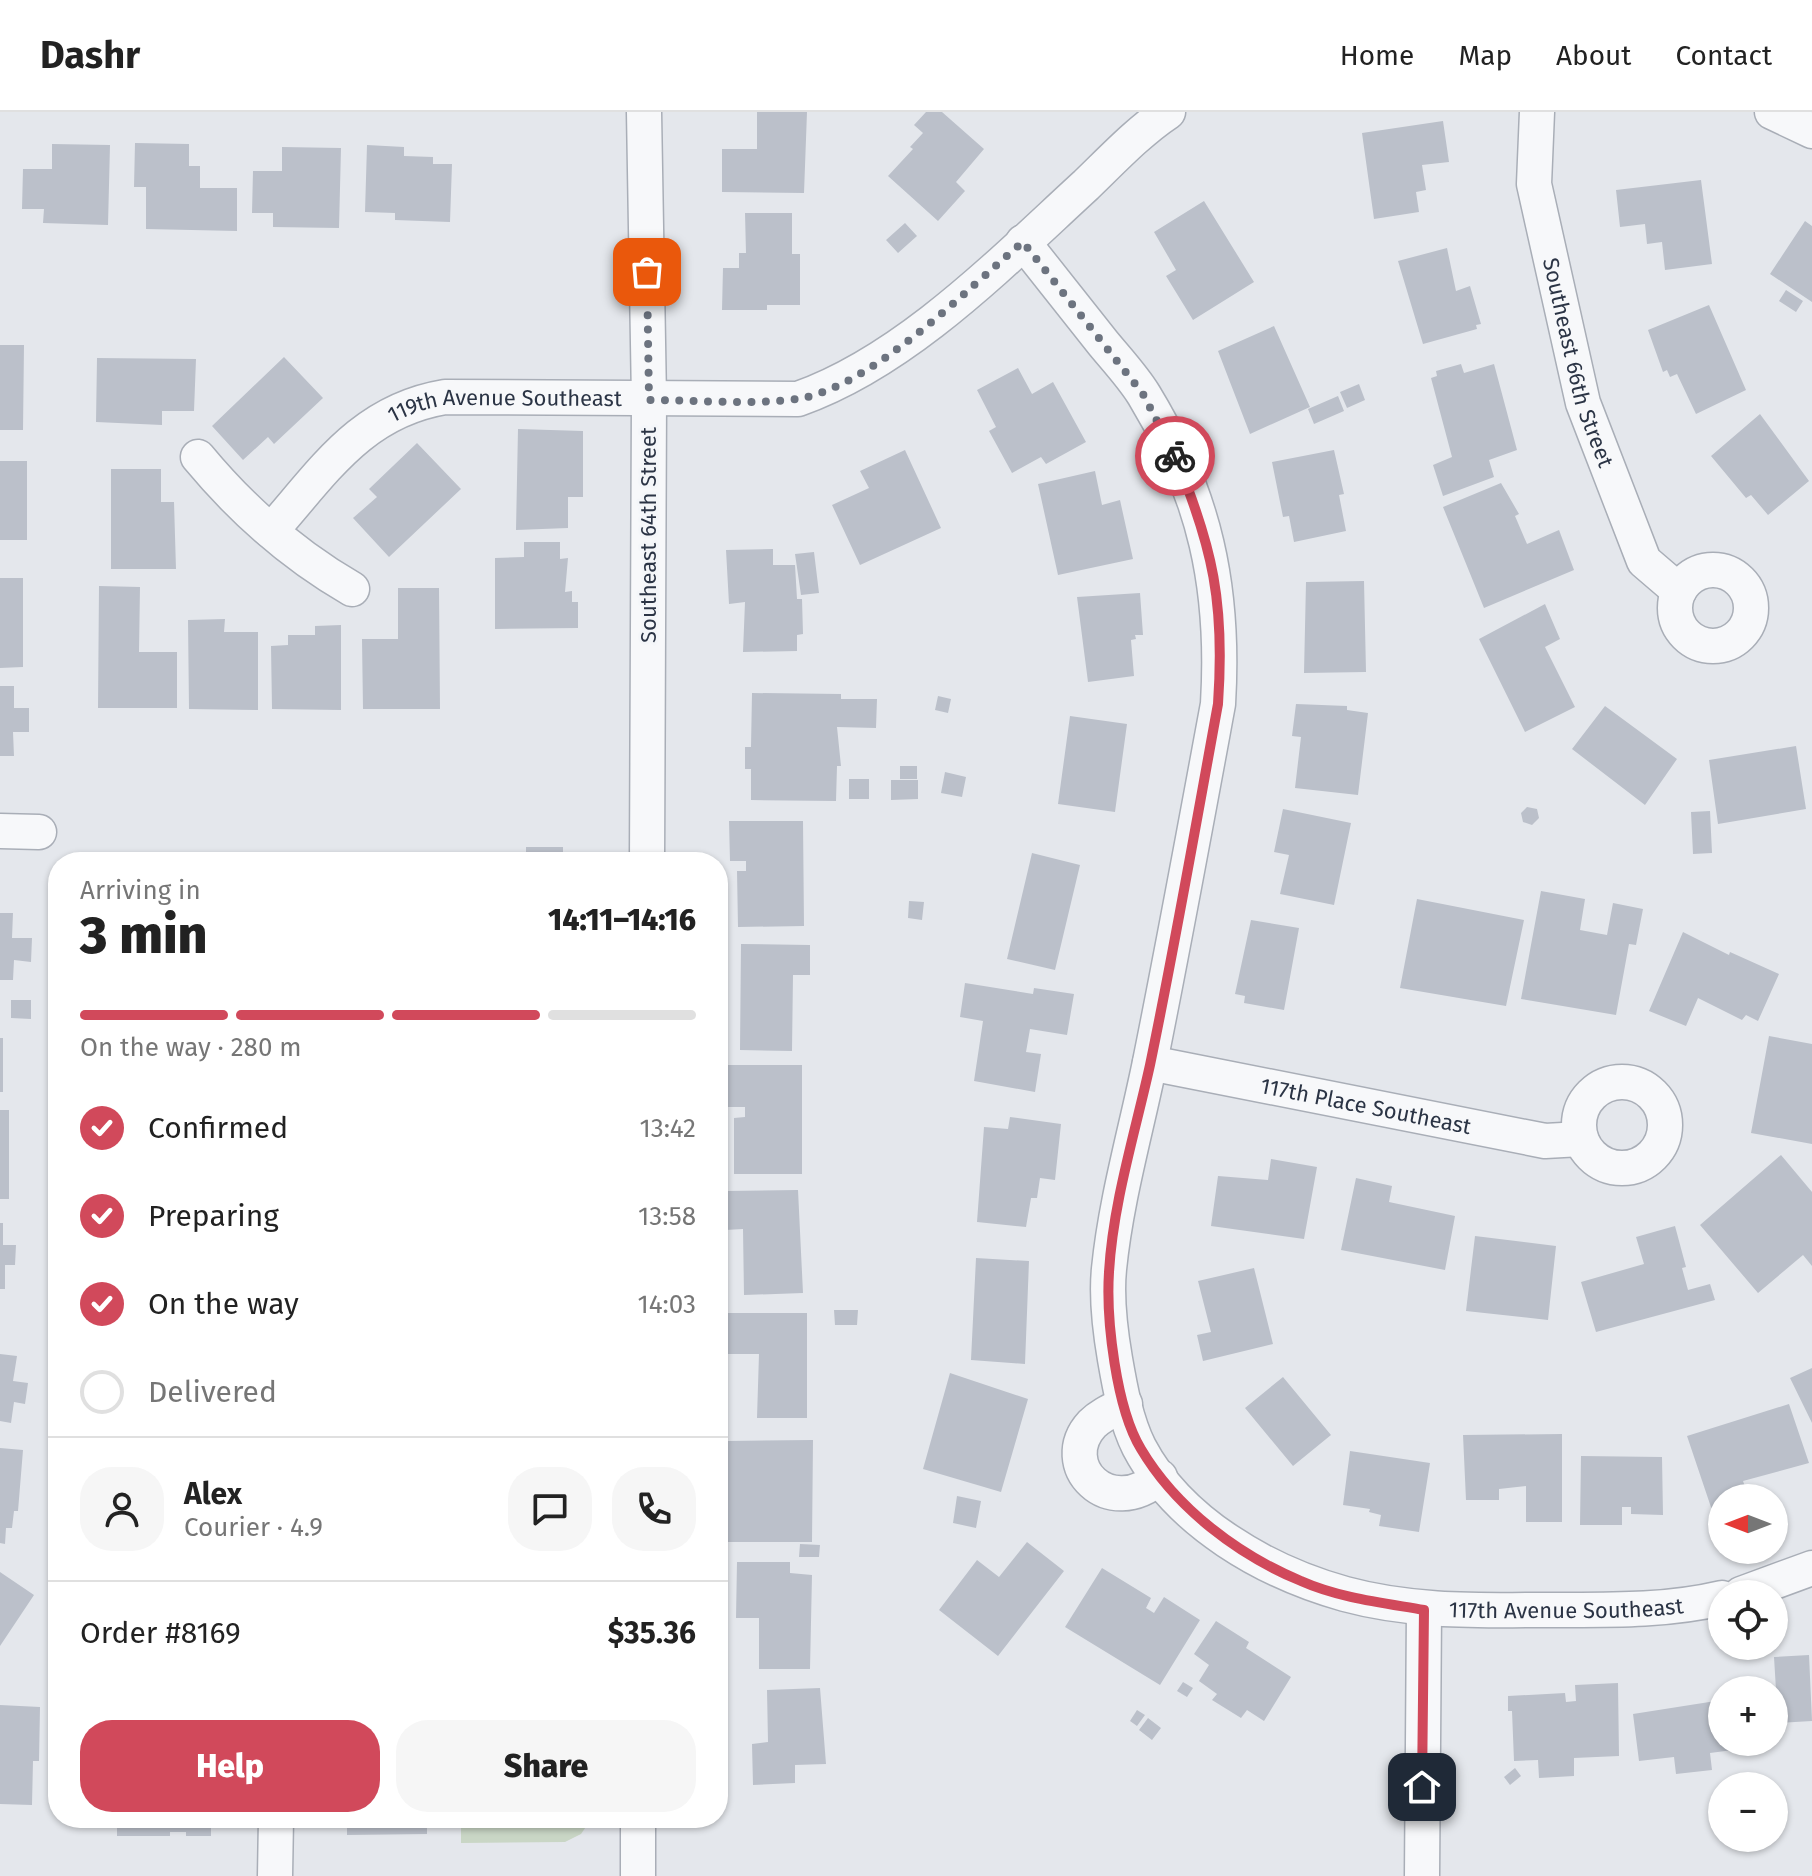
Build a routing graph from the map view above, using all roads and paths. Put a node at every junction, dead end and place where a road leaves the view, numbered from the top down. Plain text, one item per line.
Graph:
1 (644, 112) edge
2 (1168, 112) edge
3 (1537, 112) edge
4 (1772, 112) edge
5 (1812, 131) edge
6 (1023, 242) junction
7 (649, 400) junction
8 (198, 457) dead end
9 (271, 531) junction
10 (352, 589) dead end
11 (1679, 591) dead end
12 (0, 831) edge
13 (39, 832) dead end
14 (647, 852) edge
15 (1150, 1063) junction
16 (1581, 1139) dead end
17 (1125, 1404) junction
18 (1160, 1477) junction
19 (1812, 1568) edge
20 (1779, 1580) edge
21 (1708, 1602) edge
22 (1424, 1610) junction
23 (276, 1828) edge
24 (638, 1828) edge
25 (275, 1876) edge
26 (638, 1876) edge
27 (1422, 1876) edge

1 - 7 street, Southeast 64th Street
2 - 6 street, 119th Avenue Southeast
3 - 11 street, Southeast 66th Street
4 - 5 street
6 - 7 street, 119th Avenue Southeast
6 - 15 street, 117th Avenue Southeast
7 - 9 street, 119th Avenue Southeast
7 - 14 street, Southeast 64th Street
8 - 9 street
9 - 10 street
12 - 13 street
15 - 16 street, 117th Place Southeast
15 - 17 street, 117th Avenue Southeast
17 - 18 street, 117th Avenue Southeast
17 - 18 street
18 - 22 street, 117th Avenue Southeast
19 - 20 street
21 - 22 street, 117th Avenue Southeast
22 - 27 street
23 - 25 street
24 - 26 street

